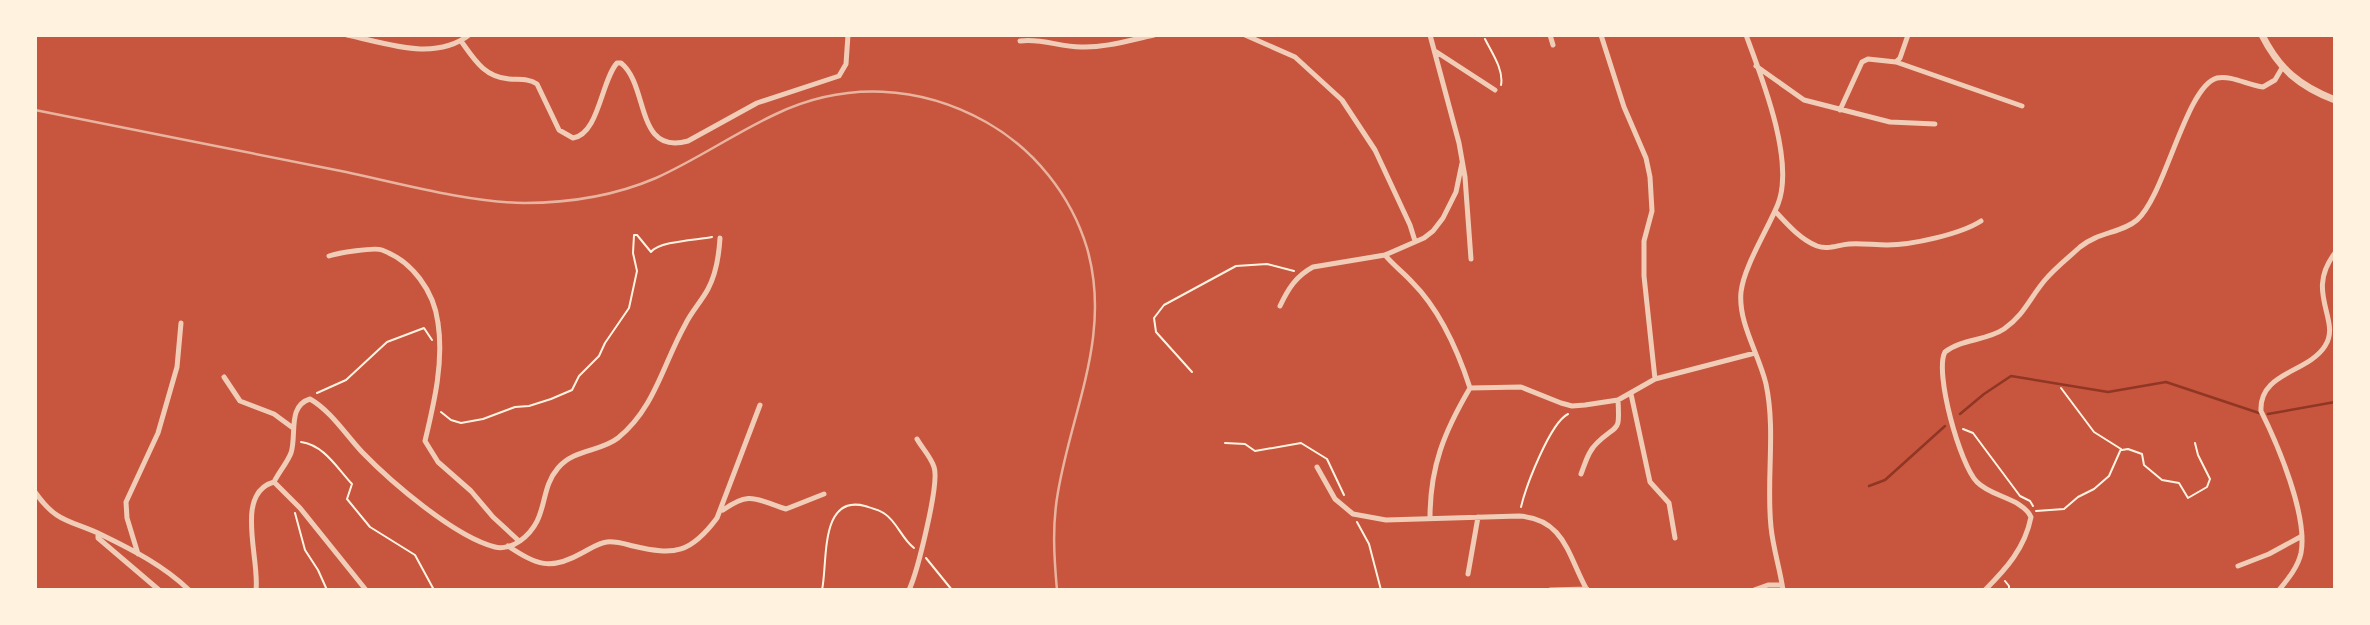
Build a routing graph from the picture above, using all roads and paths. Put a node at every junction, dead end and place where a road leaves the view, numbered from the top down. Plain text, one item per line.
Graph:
1 (347, 35) edge
2 (469, 35) edge
3 (848, 35) edge
4 (1154, 35) edge
5 (1245, 35) edge
6 (1430, 35) edge
7 (1550, 35) edge
8 (1601, 35) edge
9 (1746, 35) edge
10 (1908, 35) edge
11 (2262, 35) edge
12 (1485, 39) dead end
13 (461, 41) junction
14 (1020, 41) dead end
15 (1553, 45) dead end
16 (1435, 51) junction
17 (1896, 62) junction
18 (1756, 66) junction
19 (2282, 68) junction
20 (1494, 90) joint
21 (2335, 100) edge
22 (2022, 106) dead end
23 (1840, 110) junction
24 (1935, 124) dead end
25 (1462, 163) junction
26 (1775, 211) junction
27 (1982, 220) dead end
28 (720, 238) joint
29 (1415, 241) junction
30 (2335, 254) edge
31 (1385, 255) junction
32 (329, 256) dead end
33 (1471, 259) dead end
34 (1302, 273) junction
35 (1280, 306) dead end
36 (181, 323) dead end
37 (2328, 342) junction
38 (2335, 346) edge
39 (438, 349) junction
40 (1755, 353) junction
41 (1192, 372) dead end
42 (224, 377) dead end
43 (1656, 379) junction
44 (1470, 388) junction
45 (2061, 388) dead end
46 (1631, 394) junction
47 (307, 399) junction
48 (1618, 400) junction
49 (760, 405) dead end
50 (1585, 405) junction
51 (438, 410) dead end
52 (1953, 427) junction
53 (293, 428) junction
54 (916, 439) dead end
55 (293, 441) junction
56 (2196, 443) dead end
57 (2120, 451) junction
58 (1317, 467) dead end
59 (1581, 474) dead end
60 (274, 482) junction
61 (35, 492) edge
62 (824, 494) dead end
63 (294, 502) junction
64 (720, 512) junction
65 (2033, 513) junction
66 (1519, 516) junction
67 (1478, 517) junction
68 (1430, 518) junction
69 (98, 533) junction
70 (2302, 536) junction
71 (1675, 538) dead end
72 (519, 541) junction
73 (508, 547) junction
74 (919, 551) junction
75 (138, 554) junction
76 (2238, 566) dead end
77 (1468, 574) dead end
78 (2000, 575) junction
79 (1782, 587) edge
80 (1587, 589) edge
81 (159, 590) edge
82 (189, 590) edge
83 (256, 590) edge
84 (327, 590) edge
85 (366, 590) edge
86 (433, 590) edge
87 (822, 590) edge
88 (909, 590) edge
89 (952, 590) edge
90 (1550, 590) edge
91 (1754, 590) edge
92 (1985, 590) edge
93 (2009, 590) edge
94 (2279, 590) edge

1 - 13 street
2 - 13 street
3 - 13 street
4 - 14 street
5 - 29 street
6 - 16 street
7 - 15 street
8 - 43 street
9 - 18 street
10 - 17 street
11 - 19 street
12 - 20 path
16 - 20 street
16 - 25 street
17 - 22 street
17 - 23 street
18 - 23 street
18 - 26 street
19 - 21 street
19 - 52 street
23 - 24 street
25 - 29 street
25 - 33 street
26 - 27 street
26 - 40 street
28 - 51 path
28 - 72 street
29 - 31 street
30 - 37 street
31 - 34 street
31 - 44 street
32 - 39 street
34 - 35 street
34 - 41 path
36 - 75 street
37 - 38 street
37 - 70 street
39 - 47 path
39 - 72 street
40 - 43 street
40 - 79 street
42 - 53 street
43 - 46 street
44 - 50 street
44 - 68 street
45 - 57 path
46 - 48 street
46 - 71 street
47 - 53 street
47 - 73 street
48 - 50 street
48 - 59 street
49 - 64 street
50 - 66 path
52 - 65 path
52 - 65 street
53 - 55 street
54 - 74 street
55 - 60 street
55 - 86 path
56 - 57 path
57 - 65 path
58 - 68 street
60 - 63 street
60 - 83 street
61 - 69 street
62 - 64 street
63 - 84 path
63 - 85 street
64 - 73 street
65 - 78 street
66 - 67 street
66 - 80 street
67 - 68 street
67 - 77 street
69 - 75 street
69 - 81 street
70 - 76 street
70 - 94 street
72 - 73 street
74 - 87 path
74 - 88 street
74 - 89 path
75 - 82 street
78 - 92 street
78 - 93 path
79 - 91 street
80 - 90 street

